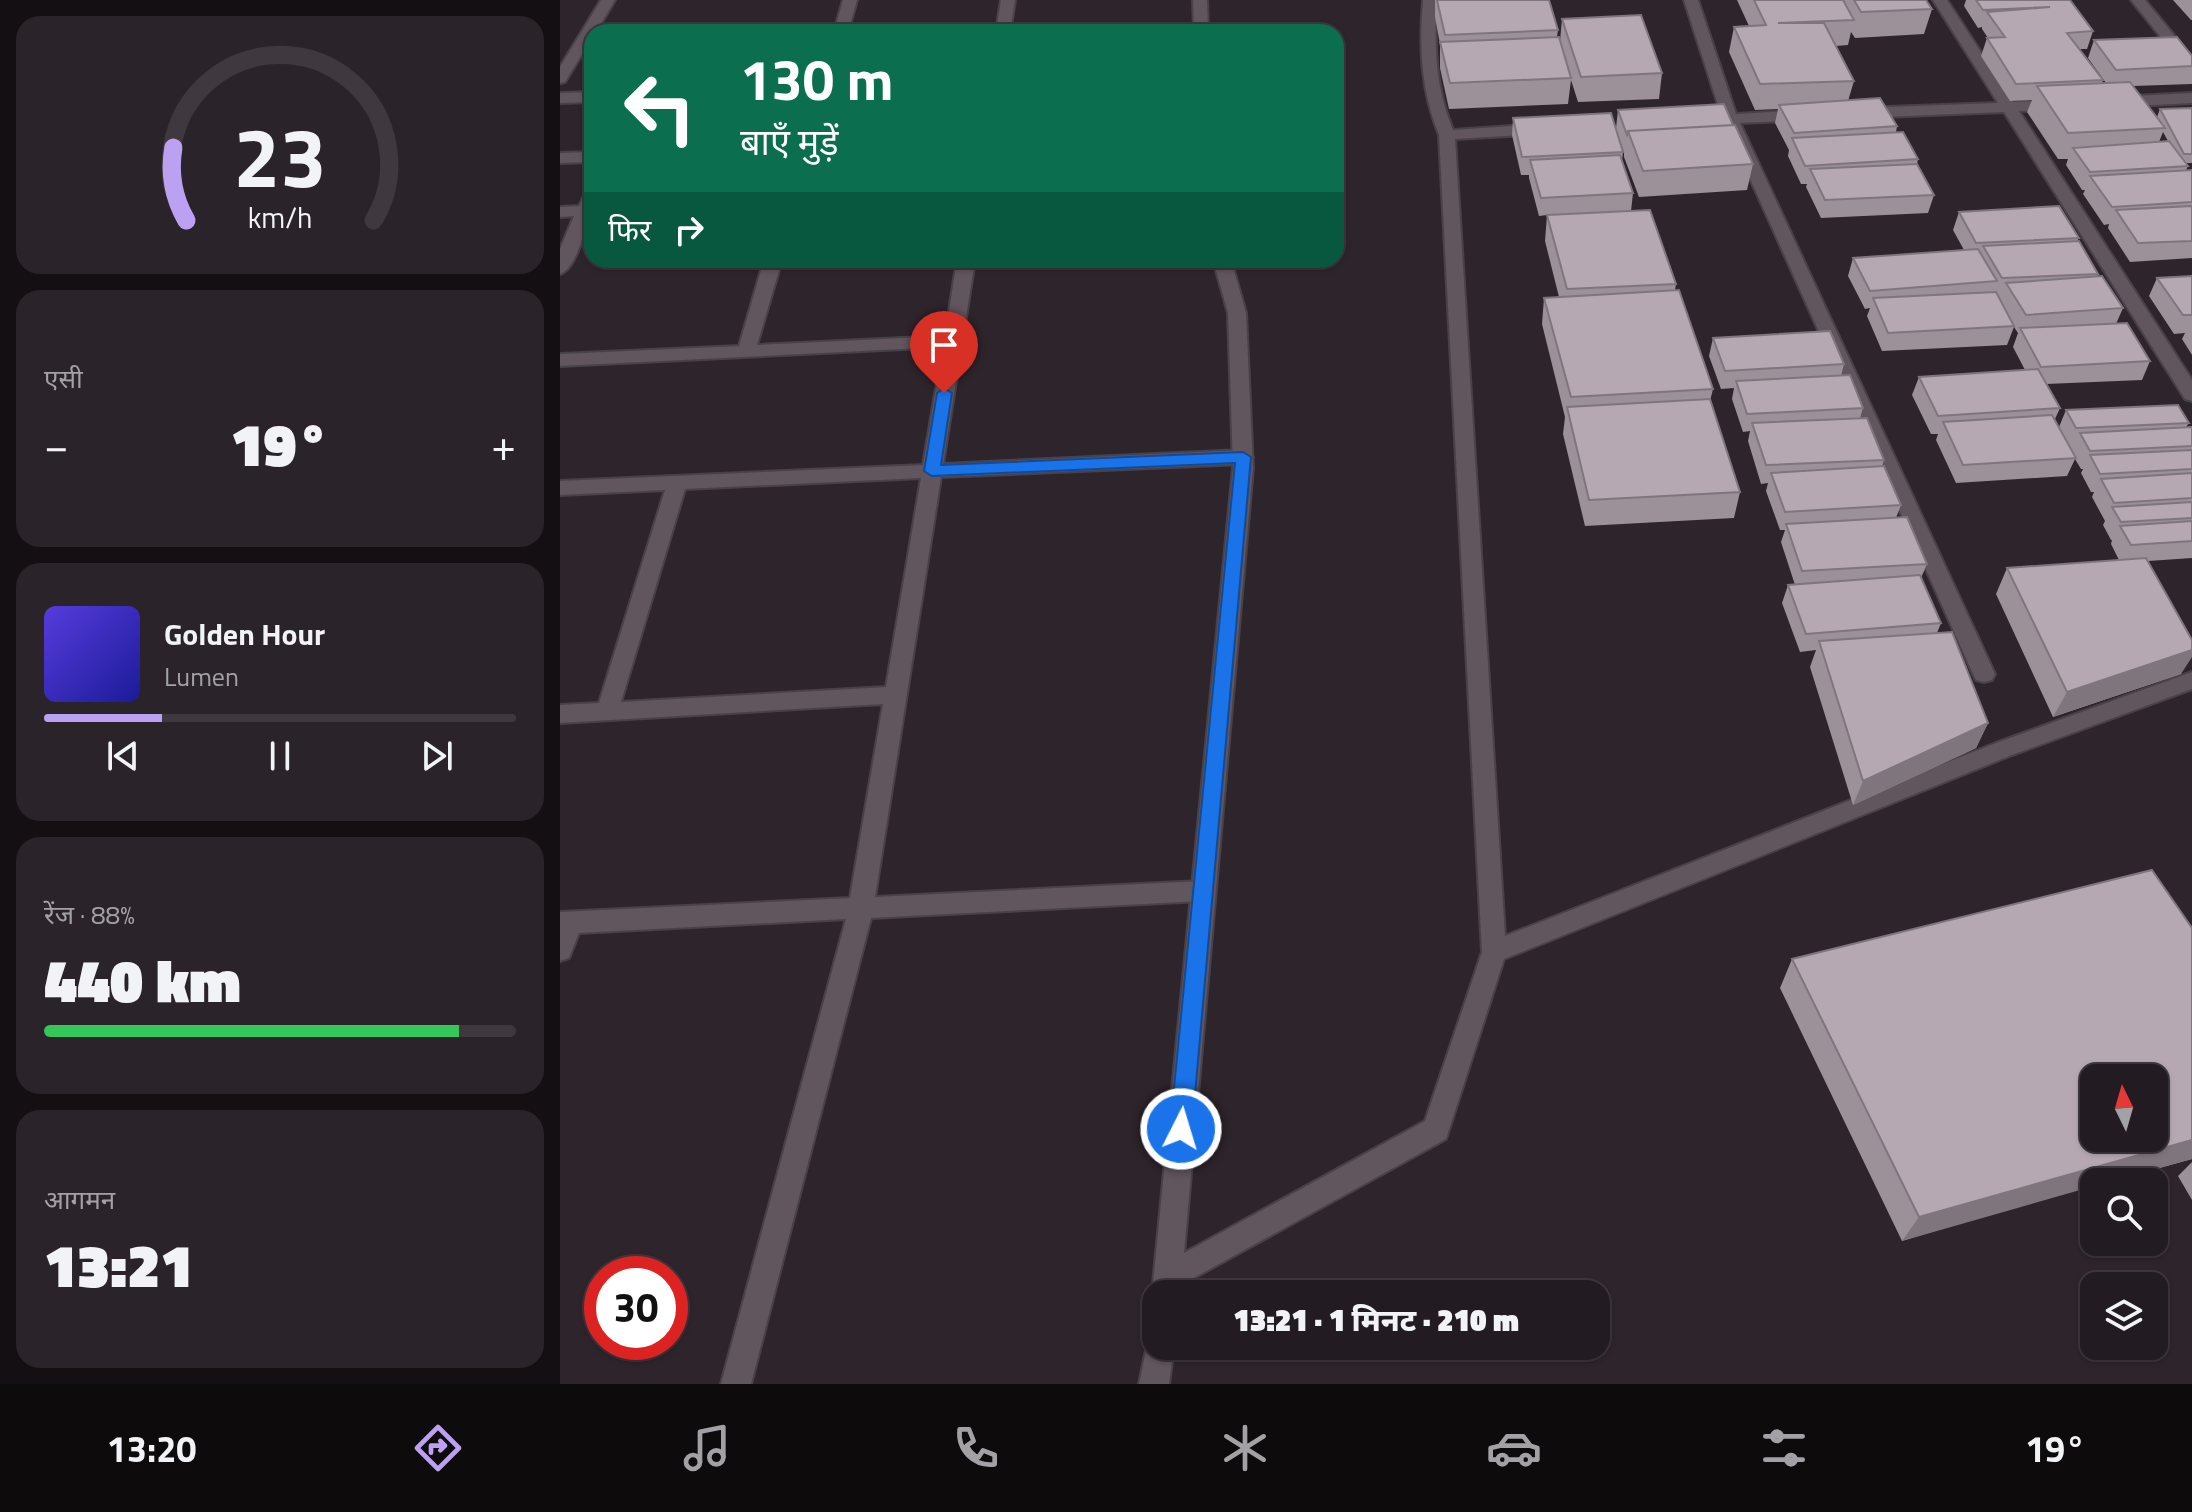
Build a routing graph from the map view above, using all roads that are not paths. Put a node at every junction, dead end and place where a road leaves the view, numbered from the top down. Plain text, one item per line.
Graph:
1 (608, 0) edge
2 (850, 0) edge
3 (1008, 0) edge
4 (1200, 0) edge
5 (1430, 0) edge
6 (1691, 0) edge
7 (1940, 0) edge
8 (2138, 0) edge
9 (593, 24) edge
10 (843, 24) edge
11 (1004, 24) edge
12 (1201, 24) edge
13 (584, 40) edge
14 (2192, 67) edge
15 (560, 79) edge
16 (584, 97) edge
17 (560, 98) edge
18 (2192, 98) edge
19 (2100, 102) edge
20 (2070, 104) edge
21 (2008, 107) junction
22 (1730, 118) junction
23 (1683, 121) edge
24 (1557, 128) edge
25 (1447, 135) junction
26 (584, 157) edge
27 (560, 158) edge
28 (584, 205) edge
29 (560, 212) edge
30 (584, 214) edge
31 (771, 268) edge
32 (965, 268) edge
33 (1224, 268) edge
34 (560, 269) edge
35 (953, 341) junction
36 (746, 351) junction
37 (560, 360) edge
38 (2192, 395) edge
39 (1243, 457) junction
40 (932, 471) junction
41 (677, 482) junction
42 (560, 488) edge
43 (1984, 674) dead end
44 (2192, 680) edge
45 (896, 695) junction
46 (607, 712) junction
47 (560, 714) edge
48 (1202, 891) junction
49 (861, 908) junction
50 (566, 922) edge
51 (560, 950) edge
52 (1494, 952) junction
53 (1168, 1280) edge
54 (1177, 1280) edge
55 (1157, 1360) edge
56 (736, 1384) edge
57 (1154, 1384) edge

1 - 9 street
2 - 10 street
3 - 11 street
4 - 12 street
5 - 25 street
6 - 22 street
7 - 21 street
8 - 14 street
13 - 15 street
16 - 17 street
18 - 19 street
20 - 21 street
21 - 22 street
21 - 38 street
22 - 23 street
22 - 43 street
24 - 25 street
25 - 52 street
26 - 27 street
28 - 29 street
30 - 34 street
31 - 36 street
32 - 35 street
33 - 39 street
35 - 36 street
35 - 40 street
36 - 37 street
39 - 40 street
39 - 48 street
40 - 41 street
40 - 45 street
41 - 42 street
41 - 46 street
44 - 52 street
45 - 46 street
45 - 49 street
46 - 47 street
48 - 49 street
48 - 53 street
49 - 50 street
49 - 56 street
50 - 51 street
52 - 54 street
55 - 57 street

